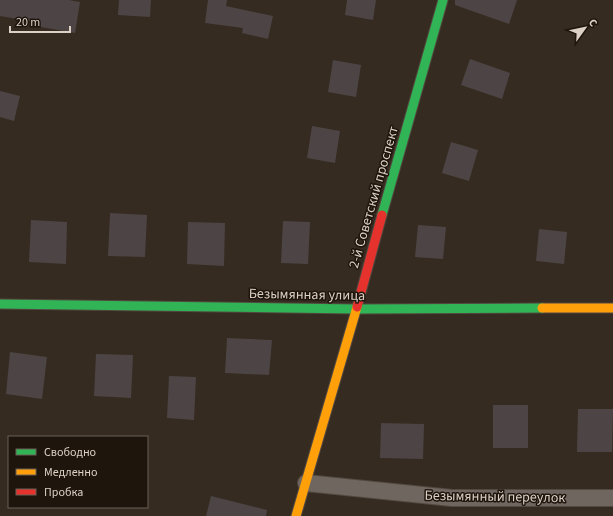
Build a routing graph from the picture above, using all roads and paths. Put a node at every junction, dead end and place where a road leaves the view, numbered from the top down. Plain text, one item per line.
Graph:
1 (442, 0) edge
2 (0, 304) edge
3 (613, 308) edge
4 (356, 310) junction
5 (306, 483) junction
6 (613, 498) edge
7 (296, 516) edge

1 - 4 street, 2-й Советский проспект
2 - 4 street, Безымянная улица
3 - 4 street, Безымянная улица
4 - 5 street, 2-й Советский проспект
5 - 6 street, Безымянный переулок
5 - 7 street, 2-й Советский проспект

